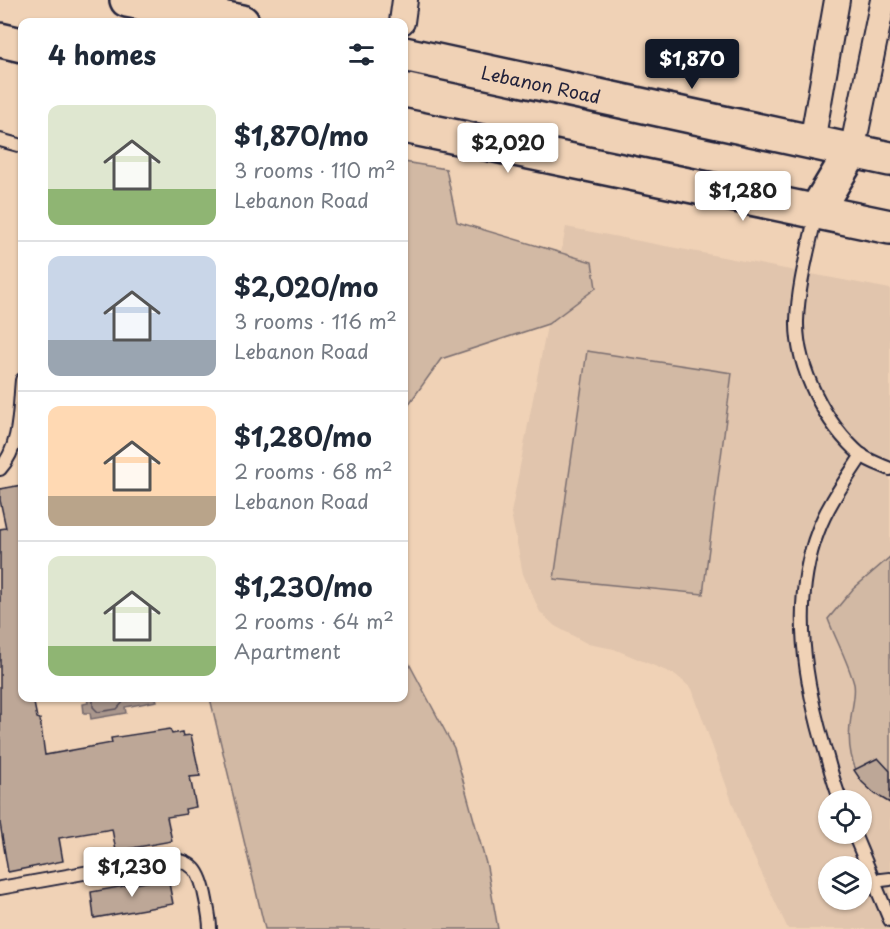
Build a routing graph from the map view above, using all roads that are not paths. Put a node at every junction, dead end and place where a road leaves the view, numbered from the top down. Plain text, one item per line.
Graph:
1 (127, 0) edge
2 (405, 0) edge
3 (837, 0) edge
4 (883, 0) edge
5 (221, 18) edge
6 (403, 18) edge
7 (0, 40) edge
8 (18, 44) edge
9 (408, 55) edge
10 (408, 127) edge
11 (0, 140) edge
12 (812, 142) junction
13 (18, 145) edge
14 (852, 151) junction
15 (890, 159) edge
16 (816, 212) junction
17 (890, 227) edge
18 (18, 419) edge
19 (862, 455) junction
20 (0, 469) edge
21 (890, 469) edge
22 (838, 790) edge
23 (858, 844) edge
24 (890, 879) edge
25 (873, 881) junction
26 (0, 888) edge
27 (890, 920) edge
28 (210, 929) edge

1 - 5 main road
2 - 6 street
3 - 12 street
4 - 14 street
7 - 8 main road
9 - 12 main road, Lebanon Road
10 - 16 main road
11 - 13 lane
12 - 14 main road, Lebanon Road
12 - 16 main road
14 - 15 main road, Lebanon Road
14 - 16 main road
16 - 17 main road
16 - 19 lane
18 - 20 lane
19 - 21 lane
19 - 22 lane
23 - 25 lane
24 - 25 lane
25 - 27 lane
26 - 28 lane

